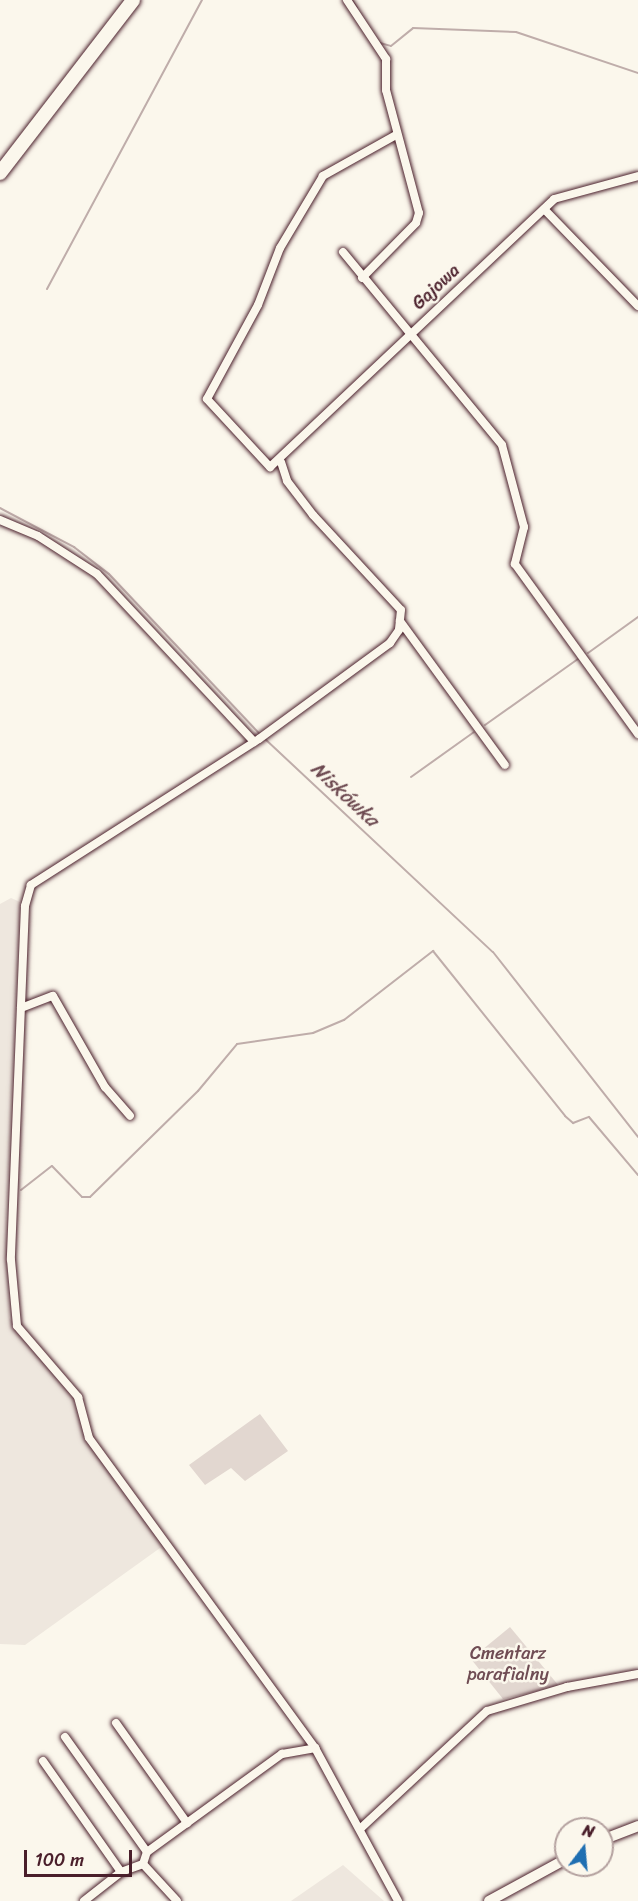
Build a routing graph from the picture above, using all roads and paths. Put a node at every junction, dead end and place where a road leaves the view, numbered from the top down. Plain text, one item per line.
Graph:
1 (133, 0) edge
2 (347, 0) edge
3 (396, 135) junction
4 (0, 173) edge
5 (638, 176) edge
6 (544, 209) junction
7 (343, 252) dead end
8 (362, 278) junction
9 (638, 306) edge
10 (409, 336) junction
11 (281, 462) junction
12 (0, 520) edge
13 (400, 621) junction
14 (638, 734) edge
15 (257, 740) junction
16 (505, 765) dead end
17 (21, 1008) junction
18 (130, 1116) dead end
19 (638, 1674) edge
20 (116, 1723) dead end
21 (65, 1737) dead end
22 (315, 1748) junction
23 (43, 1761) dead end
24 (187, 1822) junction
25 (638, 1826) edge
26 (362, 1827) junction
27 (614, 1835) edge
28 (147, 1852) junction
29 (143, 1864) junction
30 (554, 1866) edge
31 (121, 1872) junction
32 (84, 1901) edge
33 (177, 1901) edge
34 (398, 1901) edge
35 (489, 1901) edge

1 - 4 main road
2 - 3 street
3 - 8 street
3 - 11 street
5 - 6 street, Gajowa
6 - 9 street
6 - 10 street, Gajowa
7 - 8 street
8 - 10 street
10 - 11 street, Gajowa
10 - 14 street
11 - 13 street
12 - 15 street
13 - 15 street
13 - 16 street
15 - 17 street
17 - 18 street
17 - 22 street
19 - 26 street
20 - 24 street
21 - 28 street
22 - 24 street
22 - 26 street
23 - 31 street
24 - 28 street
25 - 27 street
26 - 34 street
28 - 29 street
29 - 31 street
29 - 33 street
30 - 35 street
31 - 32 street

